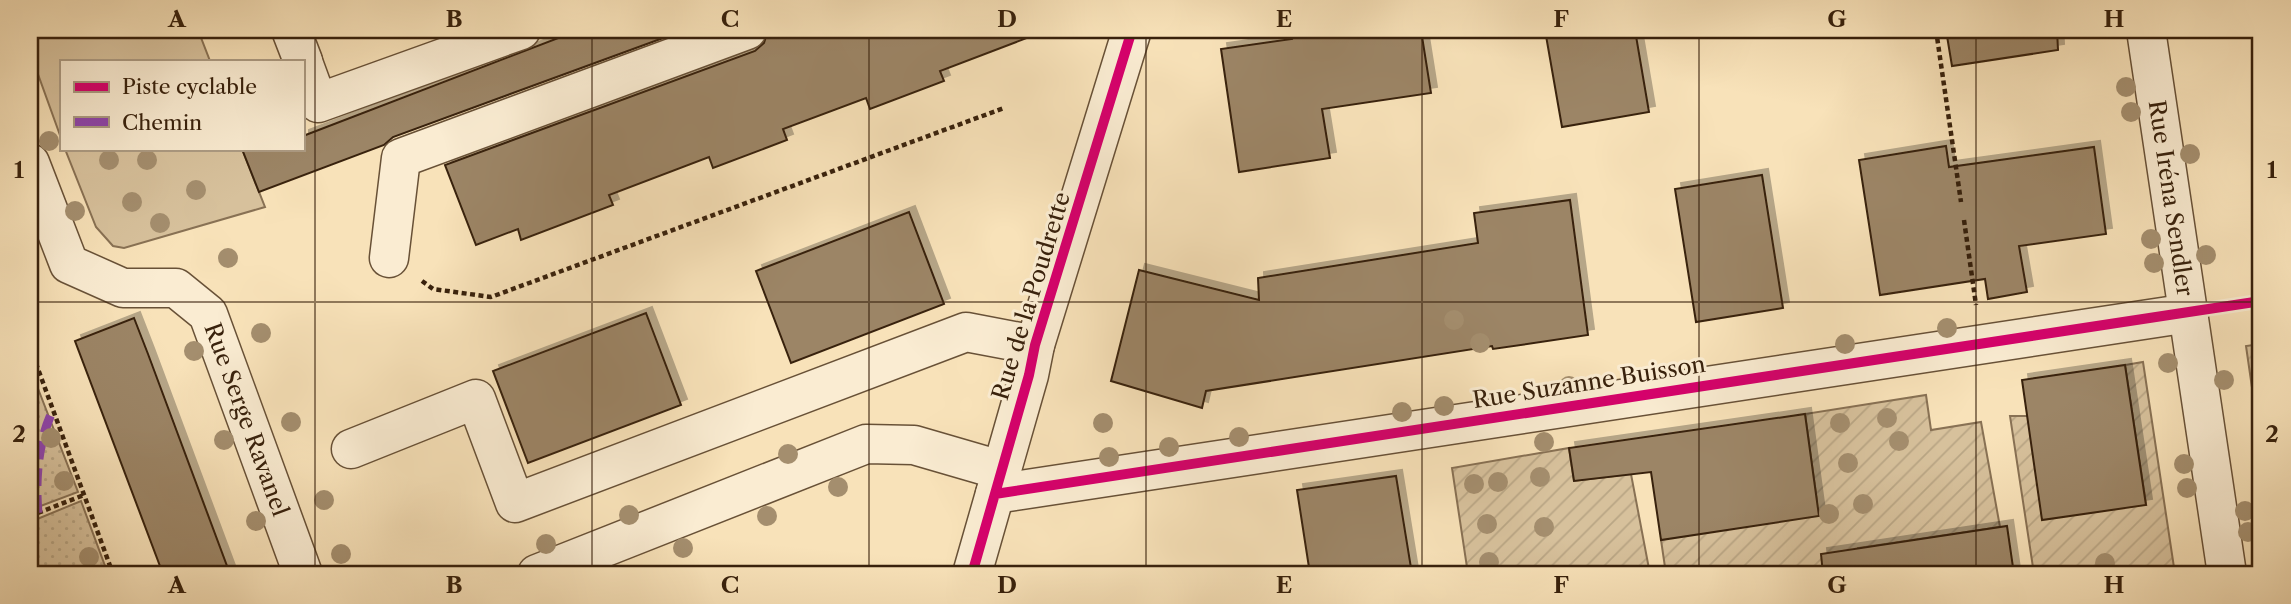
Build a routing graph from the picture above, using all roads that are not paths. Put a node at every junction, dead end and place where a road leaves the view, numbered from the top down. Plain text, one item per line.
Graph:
1 (290, 30) edge
2 (521, 30) edge
3 (747, 30) edge
4 (1132, 30) edge
5 (2146, 30) edge
6 (302, 60) edge
7 (304, 65) edge
8 (30, 163) edge
9 (389, 258) road end
10 (2189, 313) junction
11 (1035, 345) junction
12 (351, 449) dead end
13 (998, 482) junction
14 (303, 574) edge
15 (537, 574) edge
16 (972, 574) edge
17 (2227, 574) edge

1 - 6 street
2 - 7 street
3 - 9 street
4 - 11 street, Rue de la Poudrette
5 - 10 street, Rue Iréna Sendler
8 - 14 street, Rue Serge Ravanel
10 - 13 street, Rue Suzanne Buisson
10 - 17 street, Rue Iréna Sendler
11 - 12 street
11 - 13 street, Rue de la Poudrette
13 - 15 street
13 - 16 street, Rue de la Poudrette

